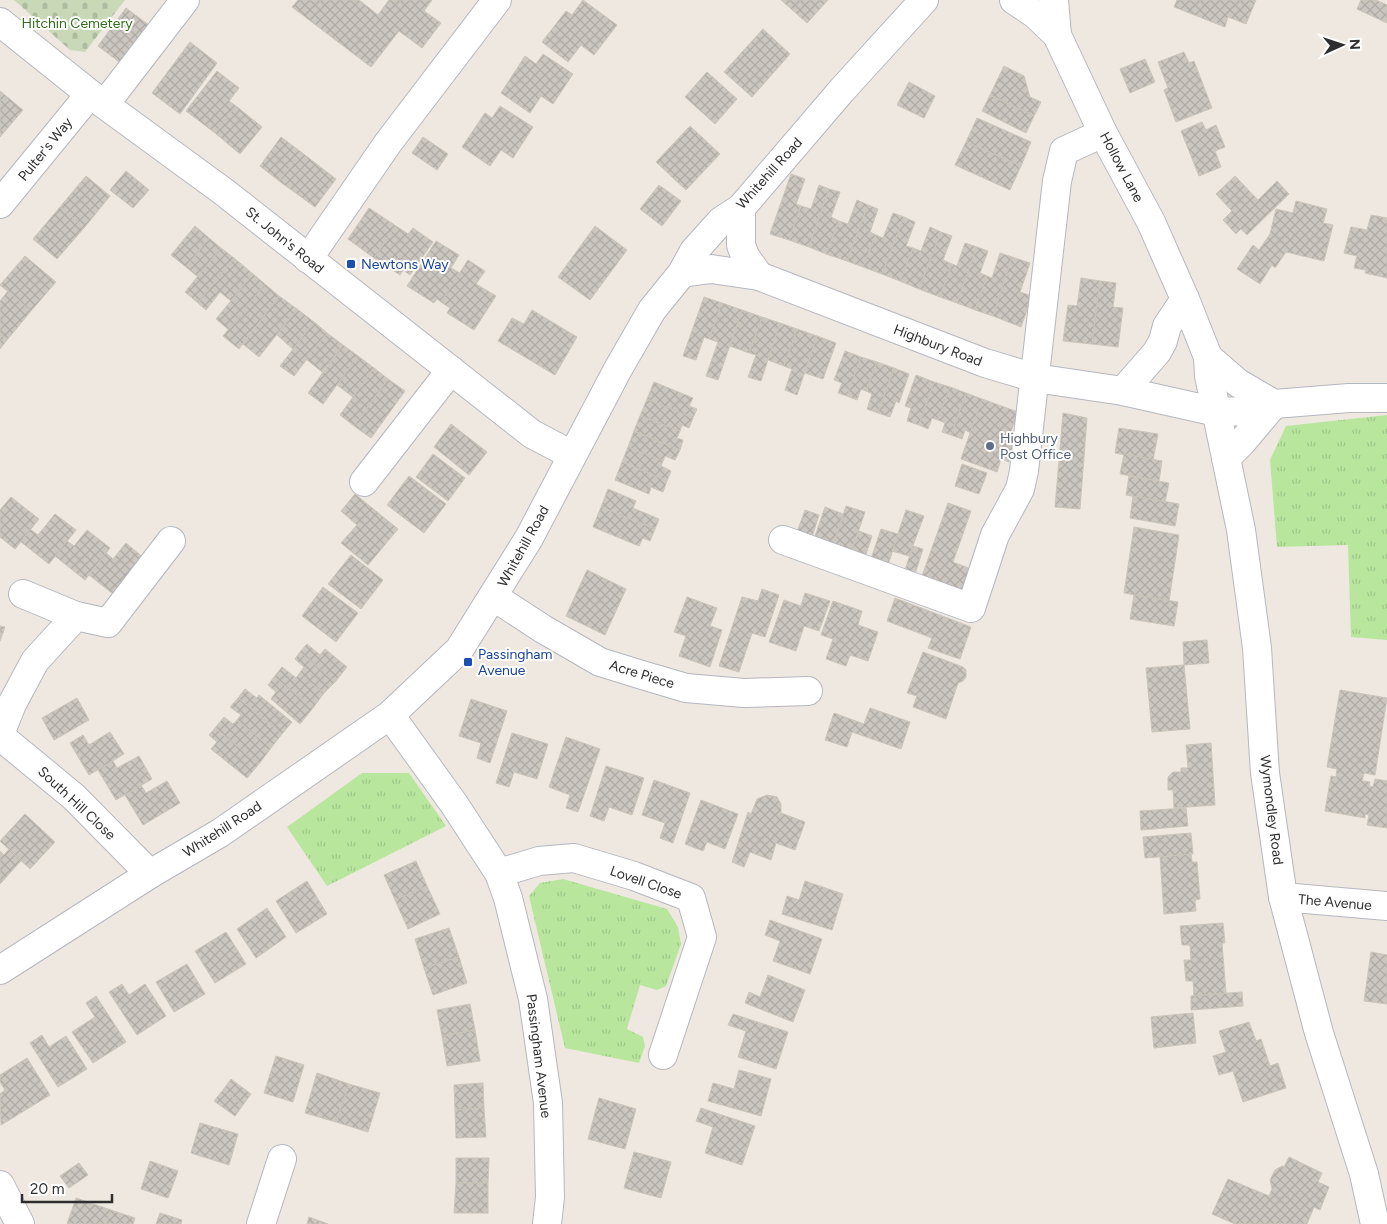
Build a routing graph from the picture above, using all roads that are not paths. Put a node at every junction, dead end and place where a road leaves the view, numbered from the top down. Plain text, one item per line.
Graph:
1 (185, 0) edge
2 (497, 0) edge
3 (924, 0) edge
4 (1014, 0) edge
5 (1054, 0) edge
6 (0, 22) edge
7 (1057, 35) junction
8 (97, 99) junction
9 (1103, 133) junction
10 (0, 204) edge
11 (740, 208) junction
12 (308, 259) junction
13 (682, 273) junction
14 (759, 276) junction
15 (1186, 299) junction
16 (1208, 357) junction
17 (451, 370) junction
18 (1035, 378) junction
19 (1123, 391) junction
20 (1387, 398) edge
21 (1274, 404) junction
22 (1217, 412) junction
23 (572, 455) junction
24 (1226, 458) junction
25 (364, 482) dead end
26 (783, 540) dead end
27 (171, 541) dead end
28 (23, 594) dead end
29 (494, 597) junction
30 (76, 616) junction
31 (808, 692) dead end
32 (390, 715) junction
33 (0, 735) edge
34 (499, 873) junction
35 (150, 874) junction
36 (1283, 897) junction
37 (1387, 906) edge
38 (0, 970) edge
39 (663, 1055) dead end
40 (282, 1159) dead end
41 (0, 1185) edge
42 (20, 1224) edge
43 (261, 1224) edge
44 (547, 1224) edge
45 (1375, 1224) edge

1 - 8 street, Pulter's Way
2 - 12 street
3 - 11 street, Whitehill Road
4 - 7 street, Hollow Lane
5 - 7 street, Hollow Lane
6 - 8 street, St. John's Road
7 - 9 street, Hollow Lane
8 - 10 street, Pulter's Way
8 - 12 street, St. John's Road
9 - 15 street, Hollow Lane
9 - 18 street
11 - 13 street, Whitehill Road
11 - 14 street
12 - 17 street, St. John's Road
13 - 14 street, Highbury Road
13 - 23 street, Whitehill Road
14 - 18 street, Highbury Road
15 - 16 street, Hollow Lane
15 - 19 street
16 - 21 street
16 - 22 street, Wymondley Road
17 - 23 street, St. John's Road
17 - 25 street
18 - 19 street, Highbury Road
18 - 26 street
19 - 22 street, Highbury Road
20 - 21 street
21 - 22 street, Highbury Road
21 - 24 street
22 - 24 street, Wymondley Road
23 - 29 street, Whitehill Road
24 - 36 street, Wymondley Road
27 - 30 street
28 - 30 street
29 - 31 street, Acre Piece
29 - 32 street, Whitehill Road
30 - 33 street, South Hill Close
32 - 34 street, Passingham Avenue
32 - 35 street, Whitehill Road
33 - 35 street, South Hill Close
34 - 39 street, Lovell Close
34 - 44 street, Passingham Avenue
35 - 38 street, Whitehill Road
36 - 37 street, The Avenue
36 - 45 street, Wymondley Road
40 - 43 street
41 - 42 street

